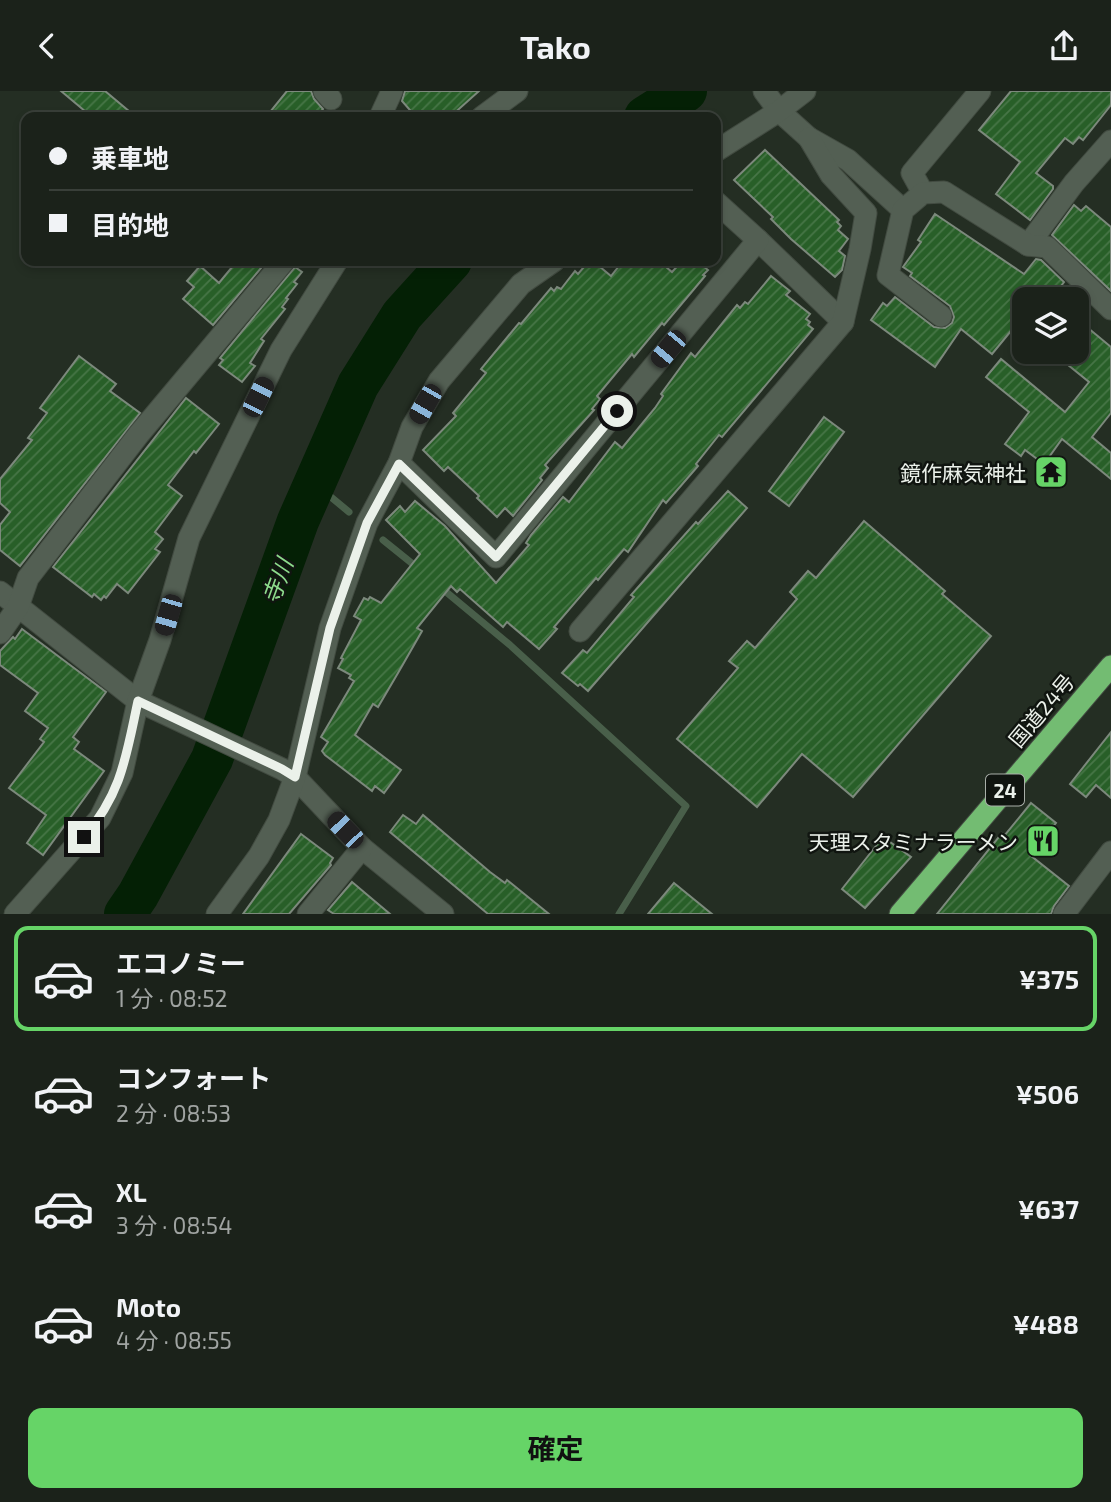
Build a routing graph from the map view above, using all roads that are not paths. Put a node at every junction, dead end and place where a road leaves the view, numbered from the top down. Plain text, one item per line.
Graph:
1 (392, 91) edge
2 (517, 91) edge
3 (805, 91) edge
4 (980, 91) edge
5 (772, 101) edge
6 (382, 112) edge
7 (489, 112) edge
8 (809, 138) junction
9 (1111, 141) edge
10 (721, 147) edge
11 (923, 193) junction
12 (721, 207) edge
13 (903, 210) junction
14 (758, 240) junction
15 (1028, 245) junction
16 (280, 266) edge
17 (334, 266) edge
18 (547, 266) edge
19 (1111, 309) edge
20 (941, 316) dead end
21 (843, 322) junction
22 (399, 464) junction
23 (0, 592) edge
24 (18, 607) junction
25 (579, 631) dead end
26 (0, 633) edge
27 (1111, 666) edge
28 (144, 704) junction
29 (289, 773) junction
30 (362, 848) junction
31 (1111, 852) edge
32 (439, 912) edge
33 (15, 914) edge
34 (217, 914) edge
35 (308, 914) edge
36 (900, 914) edge
37 (1064, 914) edge

1 - 6 street
2 - 7 street
3 - 5 street
4 - 11 street
5 - 8 street
5 - 10 street
8 - 13 street
8 - 21 street
9 - 15 street
11 - 13 street
11 - 15 street
12 - 14 street
13 - 20 street
14 - 21 street
14 - 22 street
15 - 19 street
16 - 24 street
17 - 28 street
18 - 22 street
21 - 25 street
22 - 29 street
23 - 24 street
24 - 26 street
24 - 28 street
27 - 36 highway, 国道24号 / 24
28 - 29 street
28 - 33 street
29 - 30 street
29 - 34 street
30 - 32 street
30 - 35 street
31 - 37 street

